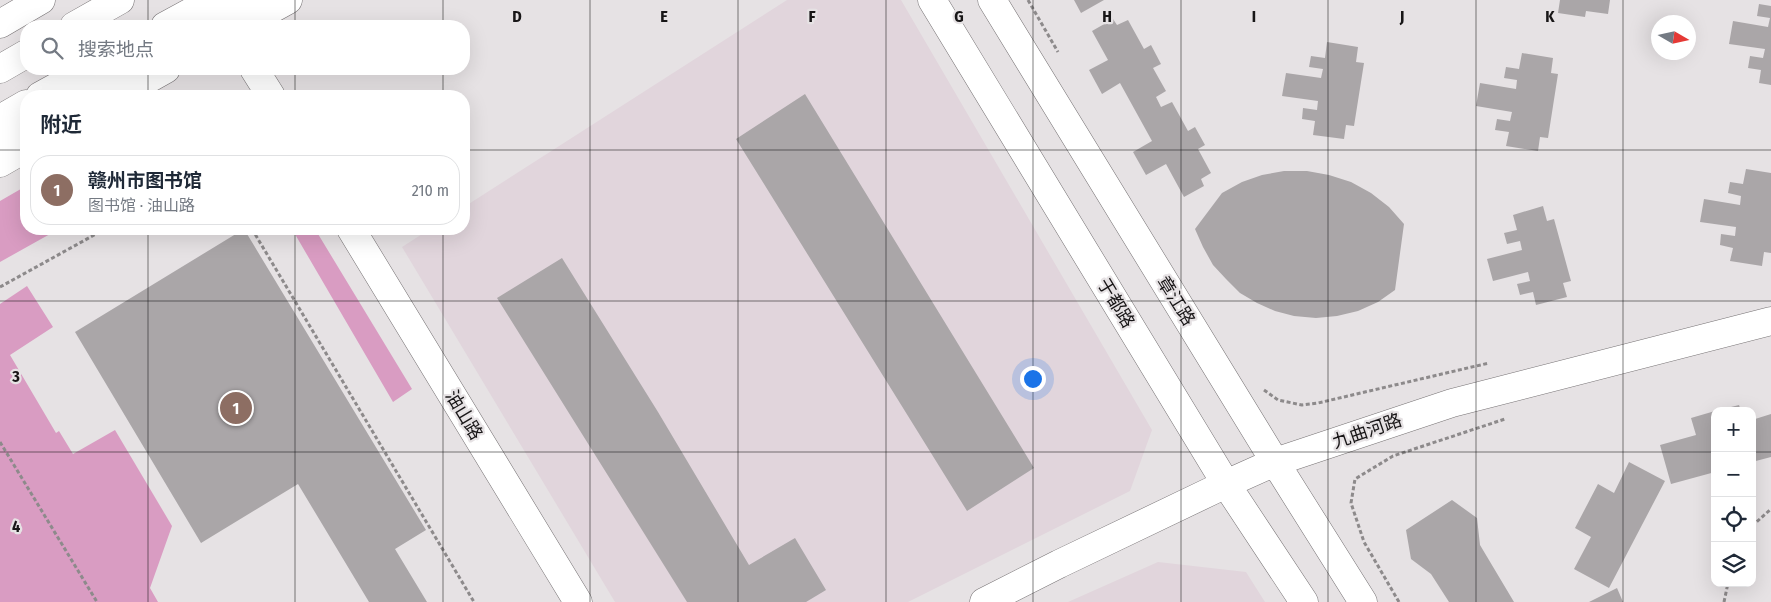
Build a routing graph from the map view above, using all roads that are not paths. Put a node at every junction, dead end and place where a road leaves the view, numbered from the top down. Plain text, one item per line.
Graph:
1 (40, 0) edge
2 (201, 0) edge
3 (254, 0) edge
4 (288, 0) edge
5 (932, 0) edge
6 (992, 0) edge
7 (221, 16) edge
8 (169, 20) edge
9 (199, 20) edge
10 (0, 24) edge
11 (20, 57) edge
12 (0, 69) edge
13 (78, 75) edge
14 (124, 75) edge
15 (155, 75) edge
16 (258, 75) edge
17 (51, 90) edge
18 (97, 90) edge
19 (129, 90) edge
20 (267, 90) edge
21 (20, 107) edge
22 (0, 119) edge
23 (20, 135) edge
24 (0, 147) edge
25 (20, 151) edge
26 (0, 163) edge
27 (355, 235) edge
28 (1771, 320) edge
29 (1275, 462) junction
30 (1226, 484) junction
31 (578, 602) edge
32 (984, 602) edge
33 (1304, 602) edge
34 (1363, 602) edge

1 - 10 main road
2 - 8 main road
3 - 7 main road
4 - 7 main road
5 - 30 main road, 于都路
6 - 29 main road, 章江路
7 - 9 main road
11 - 12 main road
13 - 17 main road
14 - 18 main road
15 - 19 main road
16 - 20 main road
21 - 22 main road
23 - 24 main road
25 - 26 main road
27 - 31 main road, 油山路
28 - 29 main road, 九曲河路
29 - 30 main road, 九曲河路
29 - 34 main road, 章江路
30 - 32 main road, 九曲河路
30 - 33 main road, 于都路

